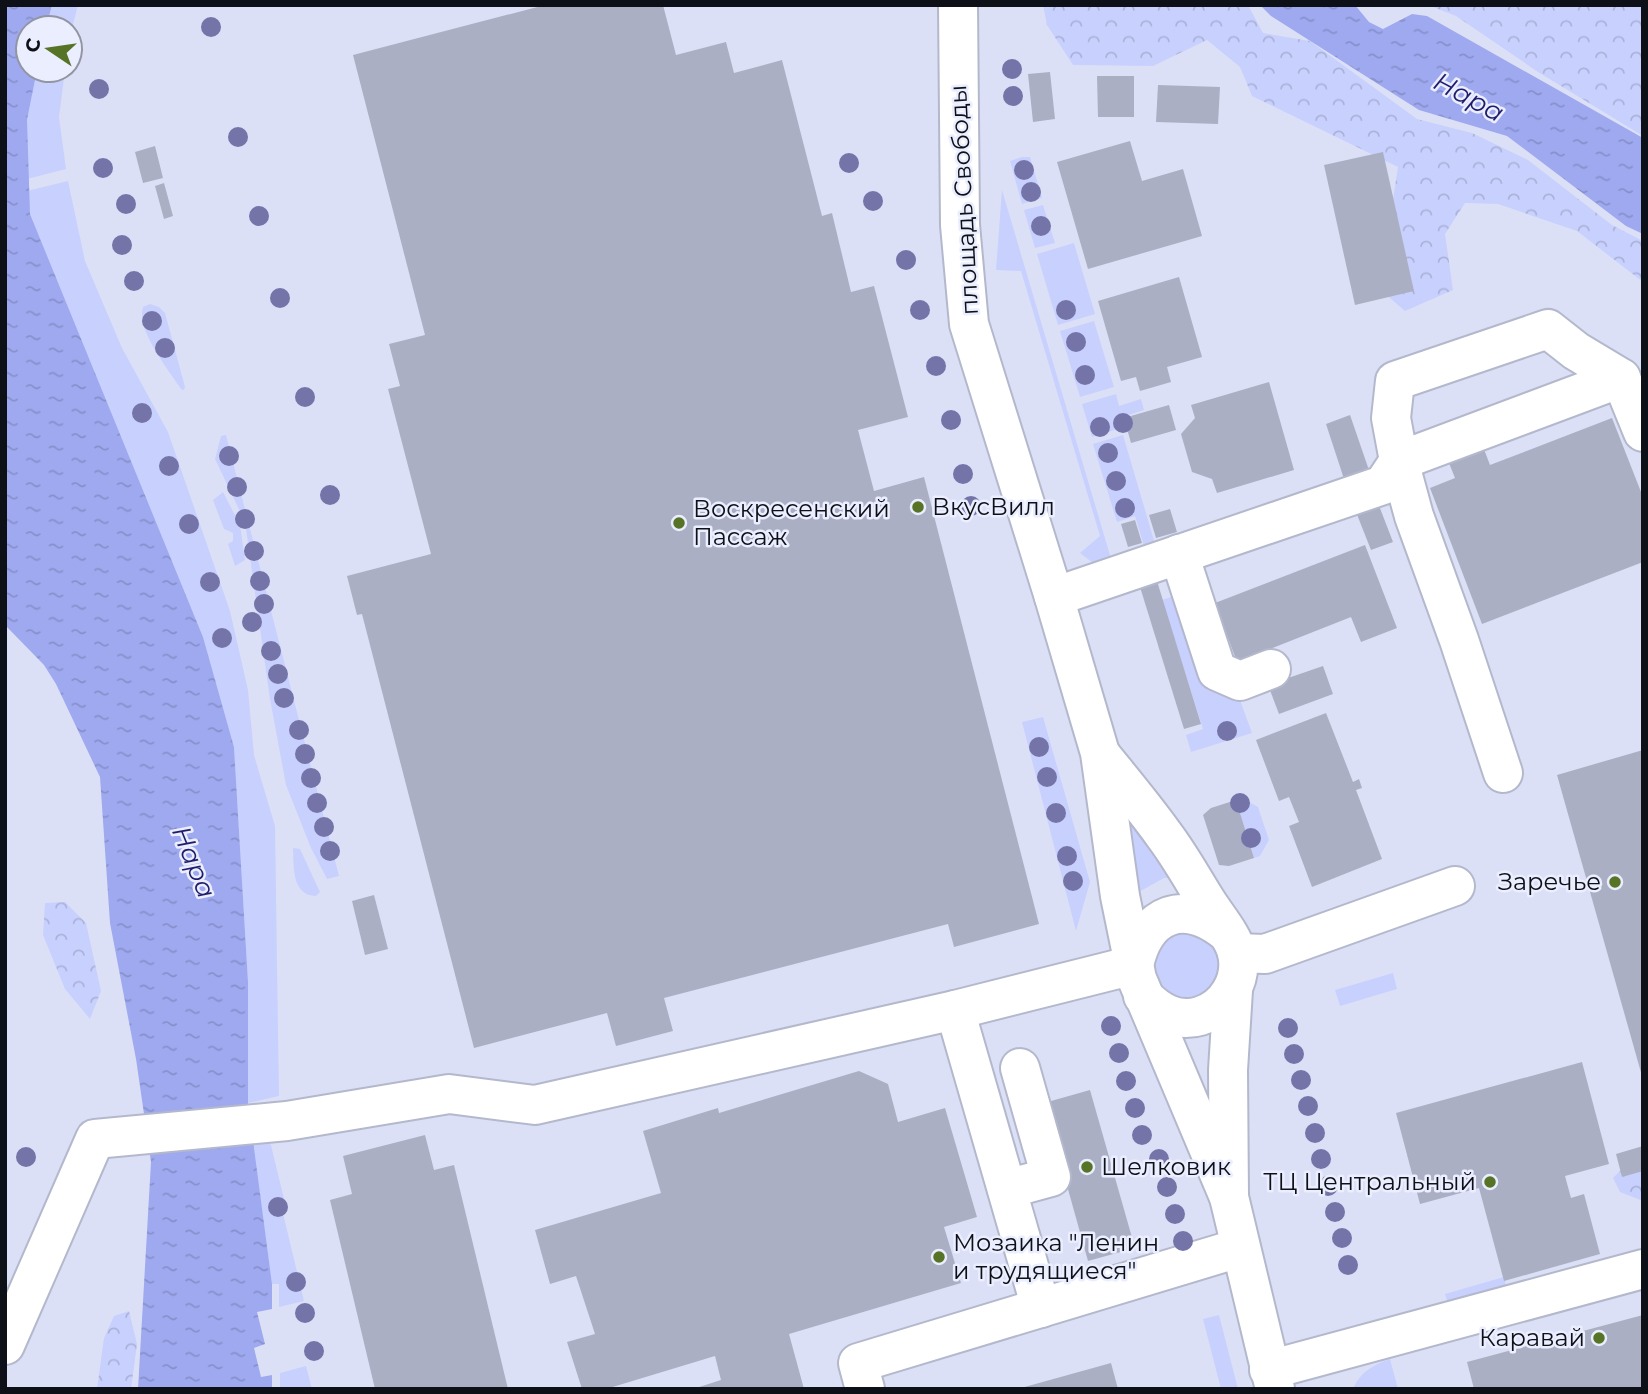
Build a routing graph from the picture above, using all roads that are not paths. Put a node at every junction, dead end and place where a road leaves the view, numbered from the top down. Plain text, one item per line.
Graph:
1 (958, 7) edge
2 (1621, 378) junction
3 (1643, 432) edge
4 (1399, 461) junction
5 (1179, 554) junction
6 (1054, 597) junction
7 (1271, 669) dead end
8 (1100, 753) junction
9 (1503, 773) dead end
10 (1455, 886) dead end
11 (1231, 942) junction
12 (1138, 980) junction
13 (1233, 990) junction
14 (955, 1010) junction
15 (1020, 1068) dead end
16 (1007, 1189) junction
17 (1229, 1197) junction
18 (1239, 1248) junction
19 (1643, 1269) edge
20 (1041, 1308) junction
21 (5, 1345) edge
22 (1272, 1379) edge
23 (864, 1389) edge

1 - 6 main road, площадь Свободы
2 - 3 main road
2 - 4 main road
2 - 4 main road
4 - 5 main road
4 - 9 main road
5 - 6 main road
5 - 7 main road
6 - 8 main road, площадь Свободы
8 - 11 main road, площадь Свободы
8 - 12 main road, площадь Свободы
10 - 11 main road
11 - 12 main road
11 - 13 main road, площадь Свободы
12 - 13 main road
12 - 14 main road
12 - 17 main road, площадь Свободы
13 - 17 main road, площадь Свободы
14 - 16 main road
14 - 21 main road
15 - 16 main road
16 - 20 main road
17 - 18 main road, площадь Свободы
18 - 20 main road
18 - 22 main road, площадь Свободы
19 - 22 main road
20 - 23 main road

